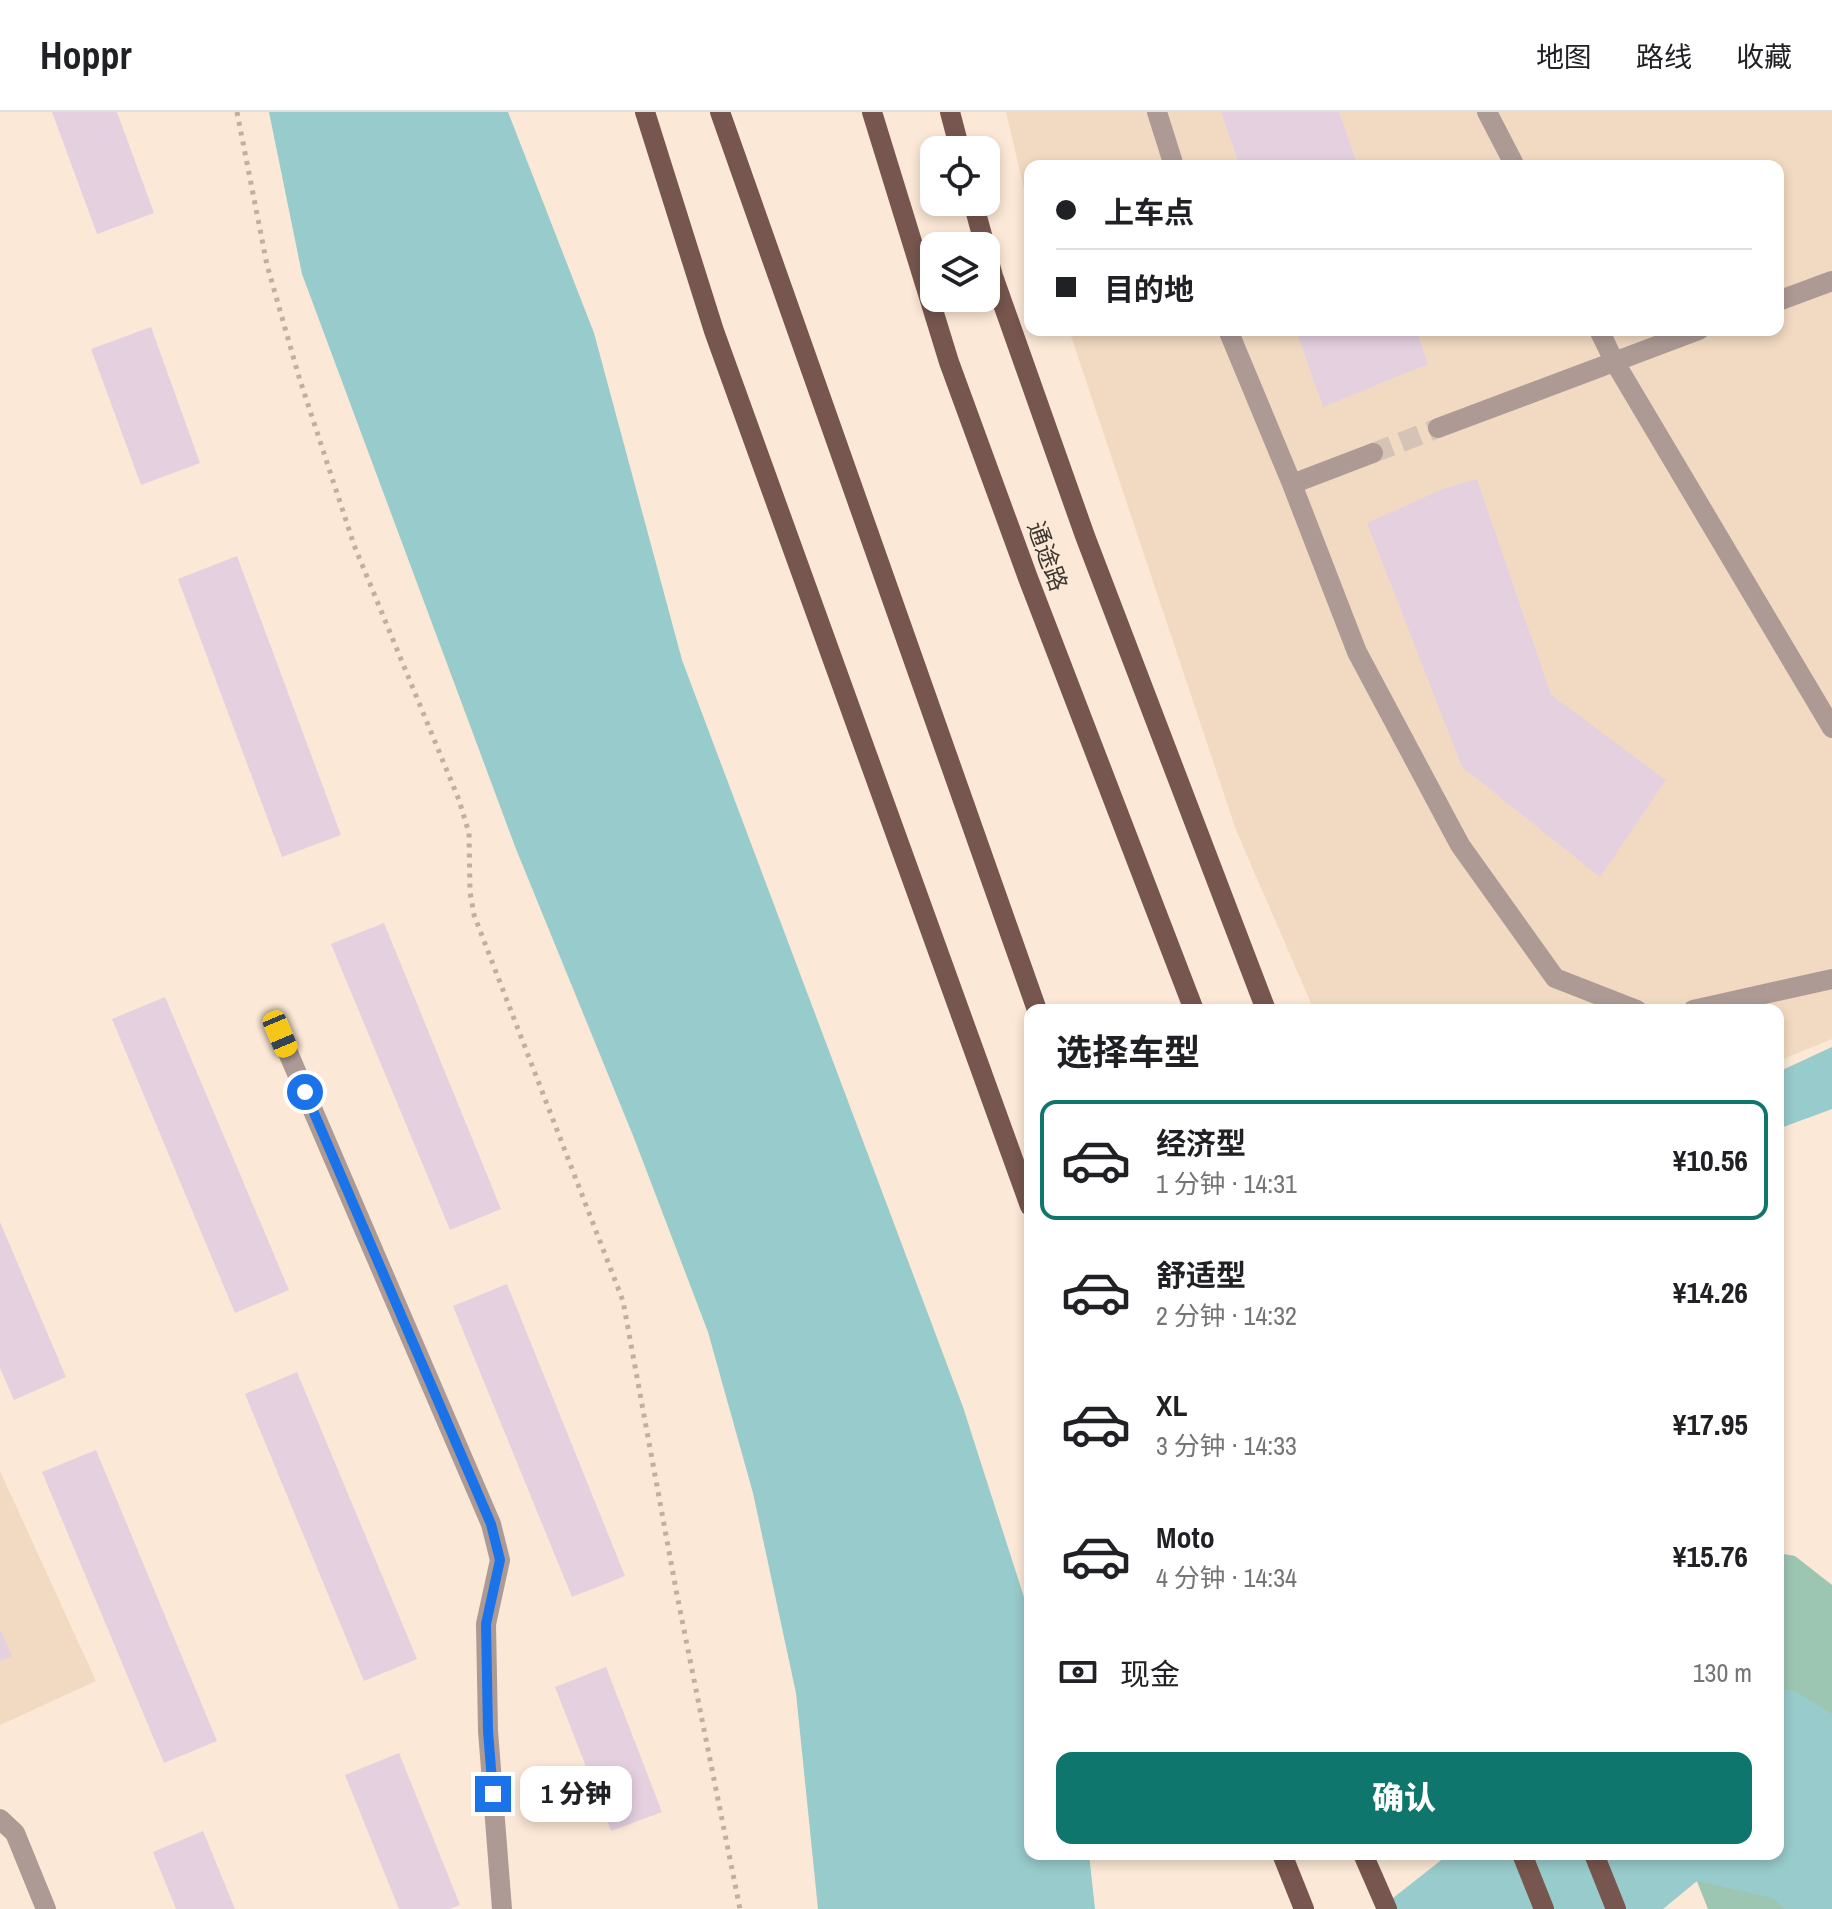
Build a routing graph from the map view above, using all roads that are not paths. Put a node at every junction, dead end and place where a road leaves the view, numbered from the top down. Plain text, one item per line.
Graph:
1 (645, 112) edge
2 (720, 112) edge
3 (872, 112) edge
4 (950, 112) edge
5 (1157, 112) edge
6 (1487, 112) edge
7 (956, 136) edge
8 (1172, 160) edge
9 (1512, 160) edge
10 (1832, 281) edge
11 (1000, 297) edge
12 (1784, 299) edge
13 (1230, 336) edge
14 (1602, 336) edge
15 (1683, 336) edge
16 (1614, 361) junction
17 (1438, 428) tunnel mouth
18 (1373, 453) tunnel mouth
19 (1292, 484) junction
20 (1832, 728) edge
21 (1832, 979) edge
22 (1035, 1004) edge
23 (1192, 1004) edge
24 (1264, 1004) edge
25 (1622, 1004) edge
26 (1720, 1004) edge
27 (280, 1034) dead end
28 (1024, 1189) edge
29 (0, 1819) edge
30 (1284, 1860) edge
31 (1366, 1860) edge
32 (1524, 1860) edge
33 (1596, 1860) edge
34 (46, 1909) edge
35 (502, 1909) edge
36 (1304, 1909) edge
37 (1387, 1909) edge
38 (1544, 1909) edge
39 (1616, 1909) edge

1 - 28 main road
2 - 22 main road
3 - 23 main road, 通途路
4 - 7 main road
5 - 8 street
6 - 9 street
10 - 12 street
11 - 24 main road
13 - 19 street
14 - 16 street
15 - 16 street
16 - 17 street
16 - 20 street
18 - 19 street
19 - 25 street
21 - 26 street
27 - 35 street
29 - 34 street
30 - 36 main road
31 - 37 main road
32 - 38 main road
33 - 39 main road

